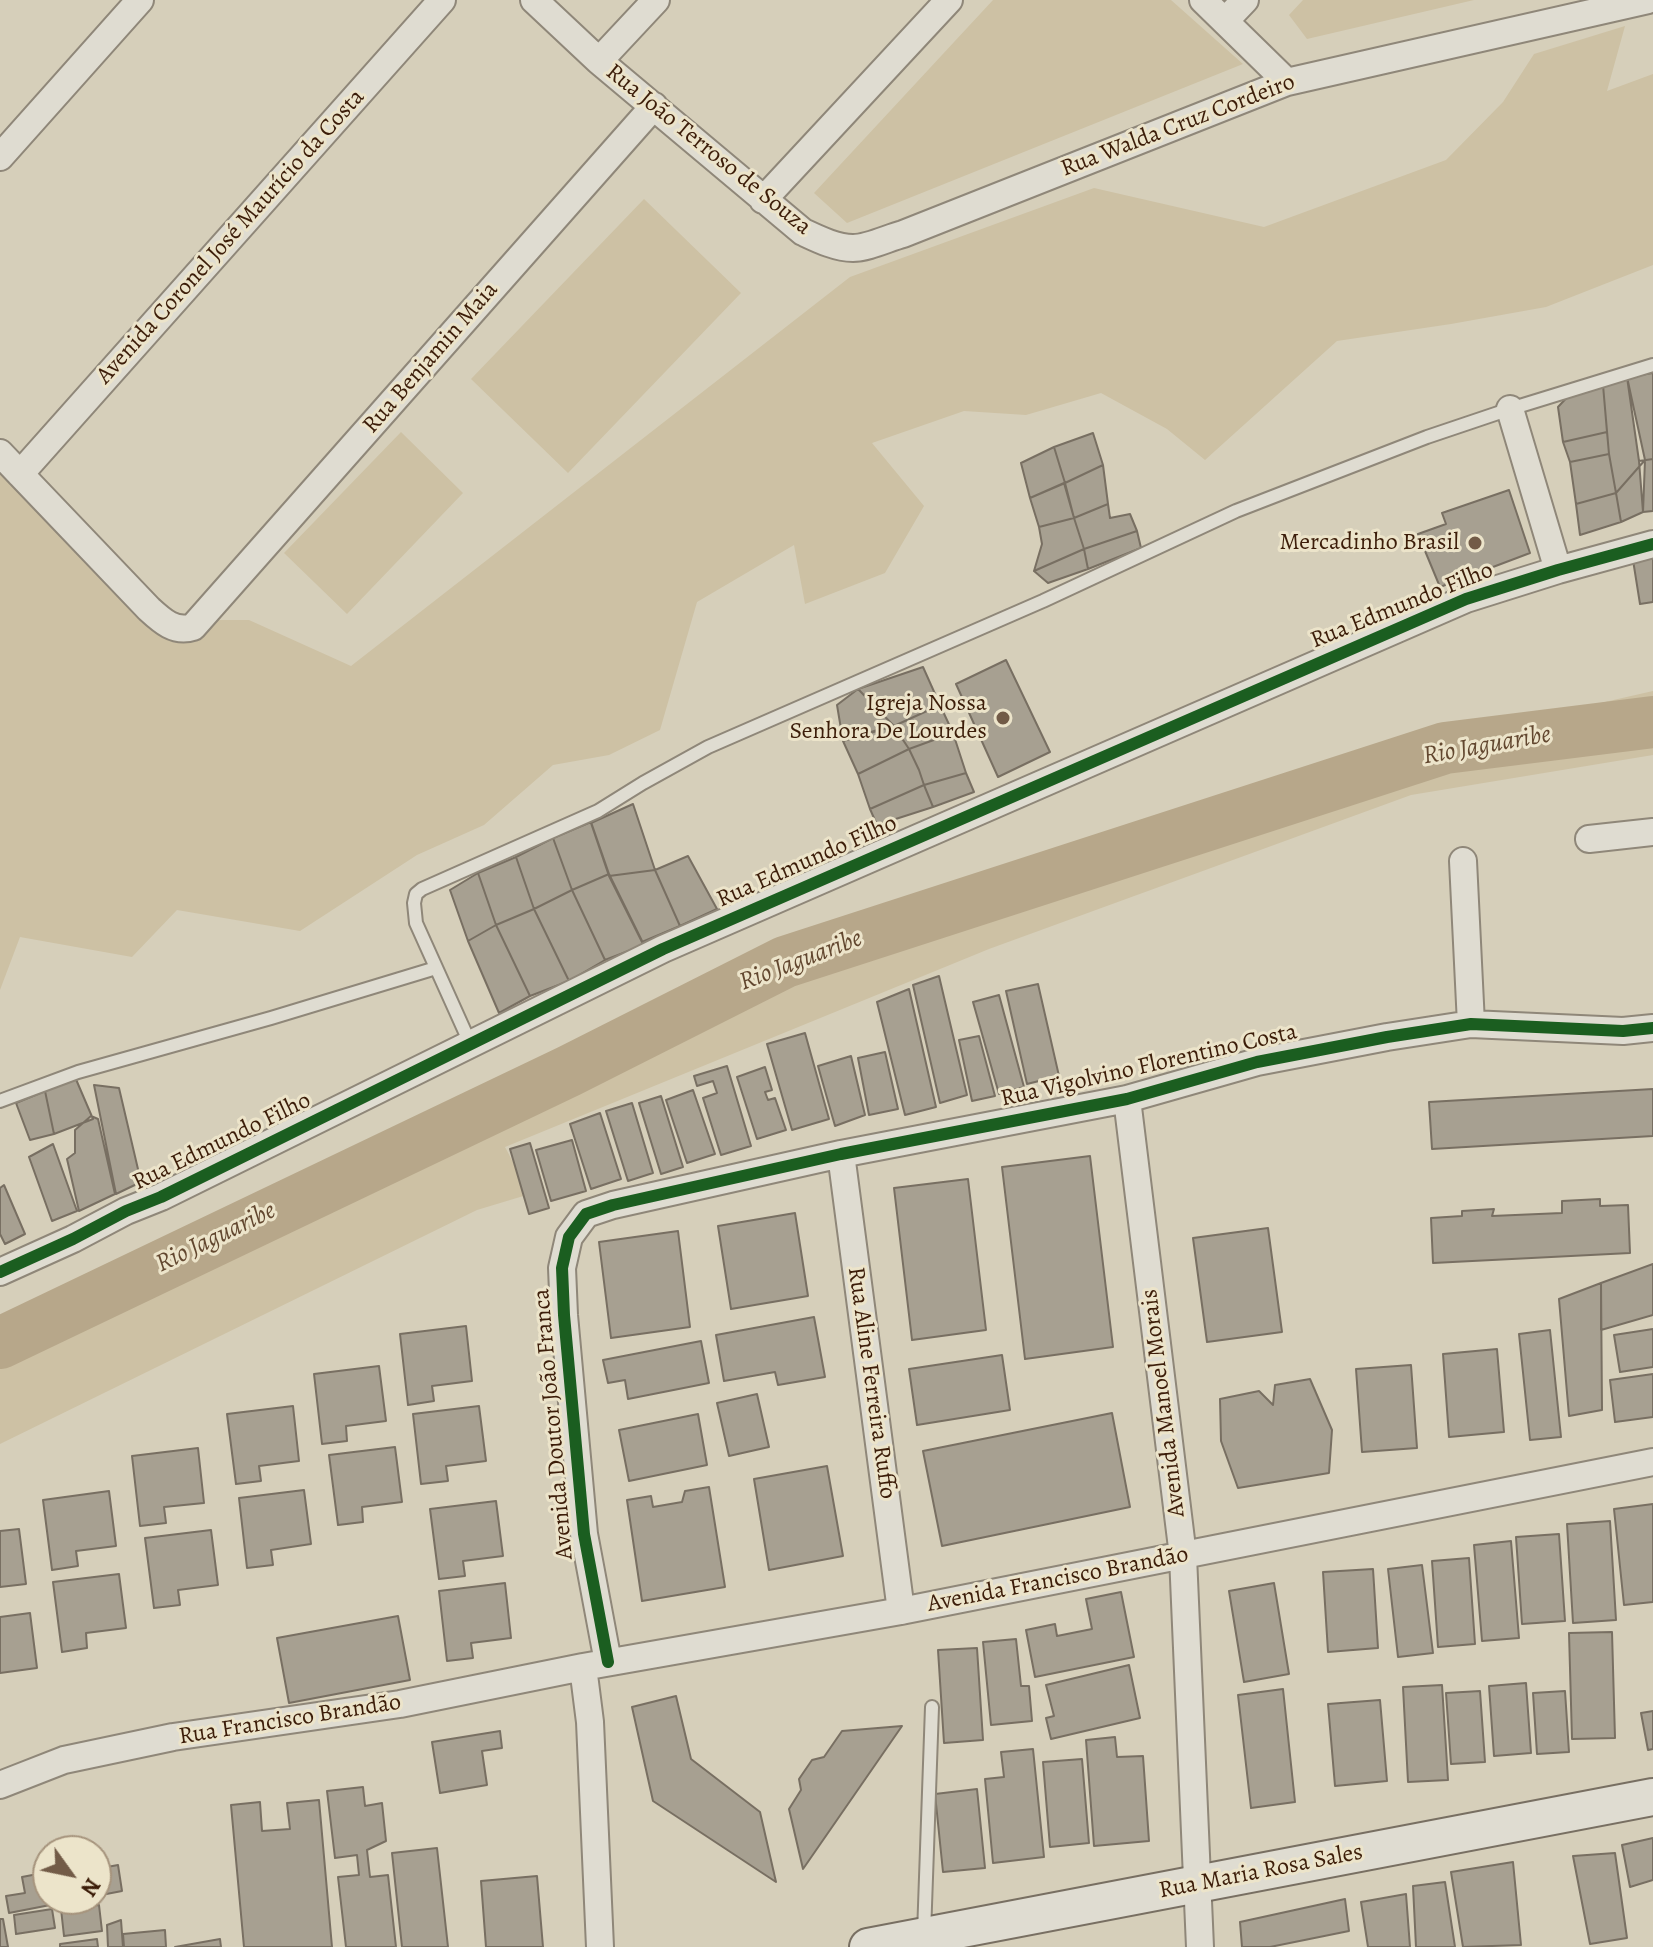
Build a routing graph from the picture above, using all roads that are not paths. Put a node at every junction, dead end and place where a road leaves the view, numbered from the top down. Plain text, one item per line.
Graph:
1 (140, 0) edge
2 (442, 0) edge
3 (534, 0) edge
4 (656, 0) edge
5 (949, 0) edge
6 (1203, 0) edge
7 (1245, 0) edge
8 (1648, 0) edge
9 (1225, 21) junction
10 (599, 61) junction
11 (1287, 82) junction
12 (654, 106) junction
13 (0, 157) edge
14 (763, 200) junction
15 (903, 234) joint
16 (1653, 365) edge
17 (1510, 409) junction
18 (0, 453) edge
19 (20, 474) junction
20 (1653, 544) edge
21 (1558, 570) junction
22 (1653, 832) edge
23 (1589, 839) dead end
24 (1463, 861) dead end
25 (436, 968) junction
26 (1471, 1024) junction
27 (1653, 1028) edge
28 (470, 1043) junction
29 (1127, 1099) junction
30 (0, 1101) edge
31 (841, 1154) junction
32 (613, 1205) joint
33 (0, 1272) edge
34 (1653, 1462) edge
35 (1183, 1556) junction
36 (901, 1611) junction
37 (596, 1665) junction
38 (932, 1707) dead end
39 (0, 1785) edge
40 (1653, 1797) edge
41 (1198, 1884) junction
42 (924, 1938) junction
43 (600, 1947) edge
44 (868, 1947) edge
45 (1200, 1947) edge

1 - 13 street
2 - 19 street, Avenida Coronel José Maurício da Costa
3 - 10 street, Rua João Terroso de Souza
4 - 10 street
5 - 14 street
6 - 9 street
7 - 9 street
8 - 11 street, Rua Walda Cruz Cordeiro
9 - 11 street
10 - 12 street, Rua João Terroso de Souza
11 - 15 street, Rua Walda Cruz Cordeiro
12 - 14 street, Rua João Terroso de Souza
12 - 19 street, Rua Benjamin Maia
14 - 15 street, Rua João Terroso de Souza
16 - 17 lane
17 - 21 street
17 - 25 lane
18 - 19 street
20 - 21 street, Rua Edmundo Filho
21 - 28 street, Rua Edmundo Filho
22 - 23 street
24 - 26 street
25 - 28 lane
25 - 30 lane
26 - 27 street, Rua Vigolvino Florentino Costa
26 - 29 street, Rua Vigolvino Florentino Costa
28 - 33 street, Rua Edmundo Filho
29 - 31 street, Rua Vigolvino Florentino Costa
29 - 35 street, Avenida Manoel Morais
31 - 32 street, Rua Vigolvino Florentino Costa
31 - 36 street, Rua Aline Ferreira Ruffo
32 - 37 street, Avenida Doutor João Franca
34 - 35 street, Avenida Francisco Brandão
35 - 36 street, Avenida Francisco Brandão
35 - 41 street, Avenida Manoel Morais
36 - 37 street, Avenida Francisco Brandão
37 - 39 street, Rua Francisco Brandão
37 - 43 street
38 - 42 lane
40 - 41 main road, Rua Maria Rosa Sales
41 - 42 main road, Rua Maria Rosa Sales
41 - 45 street, Avenida Manoel Morais
42 - 44 main road, Rua Maria Rosa Sales

